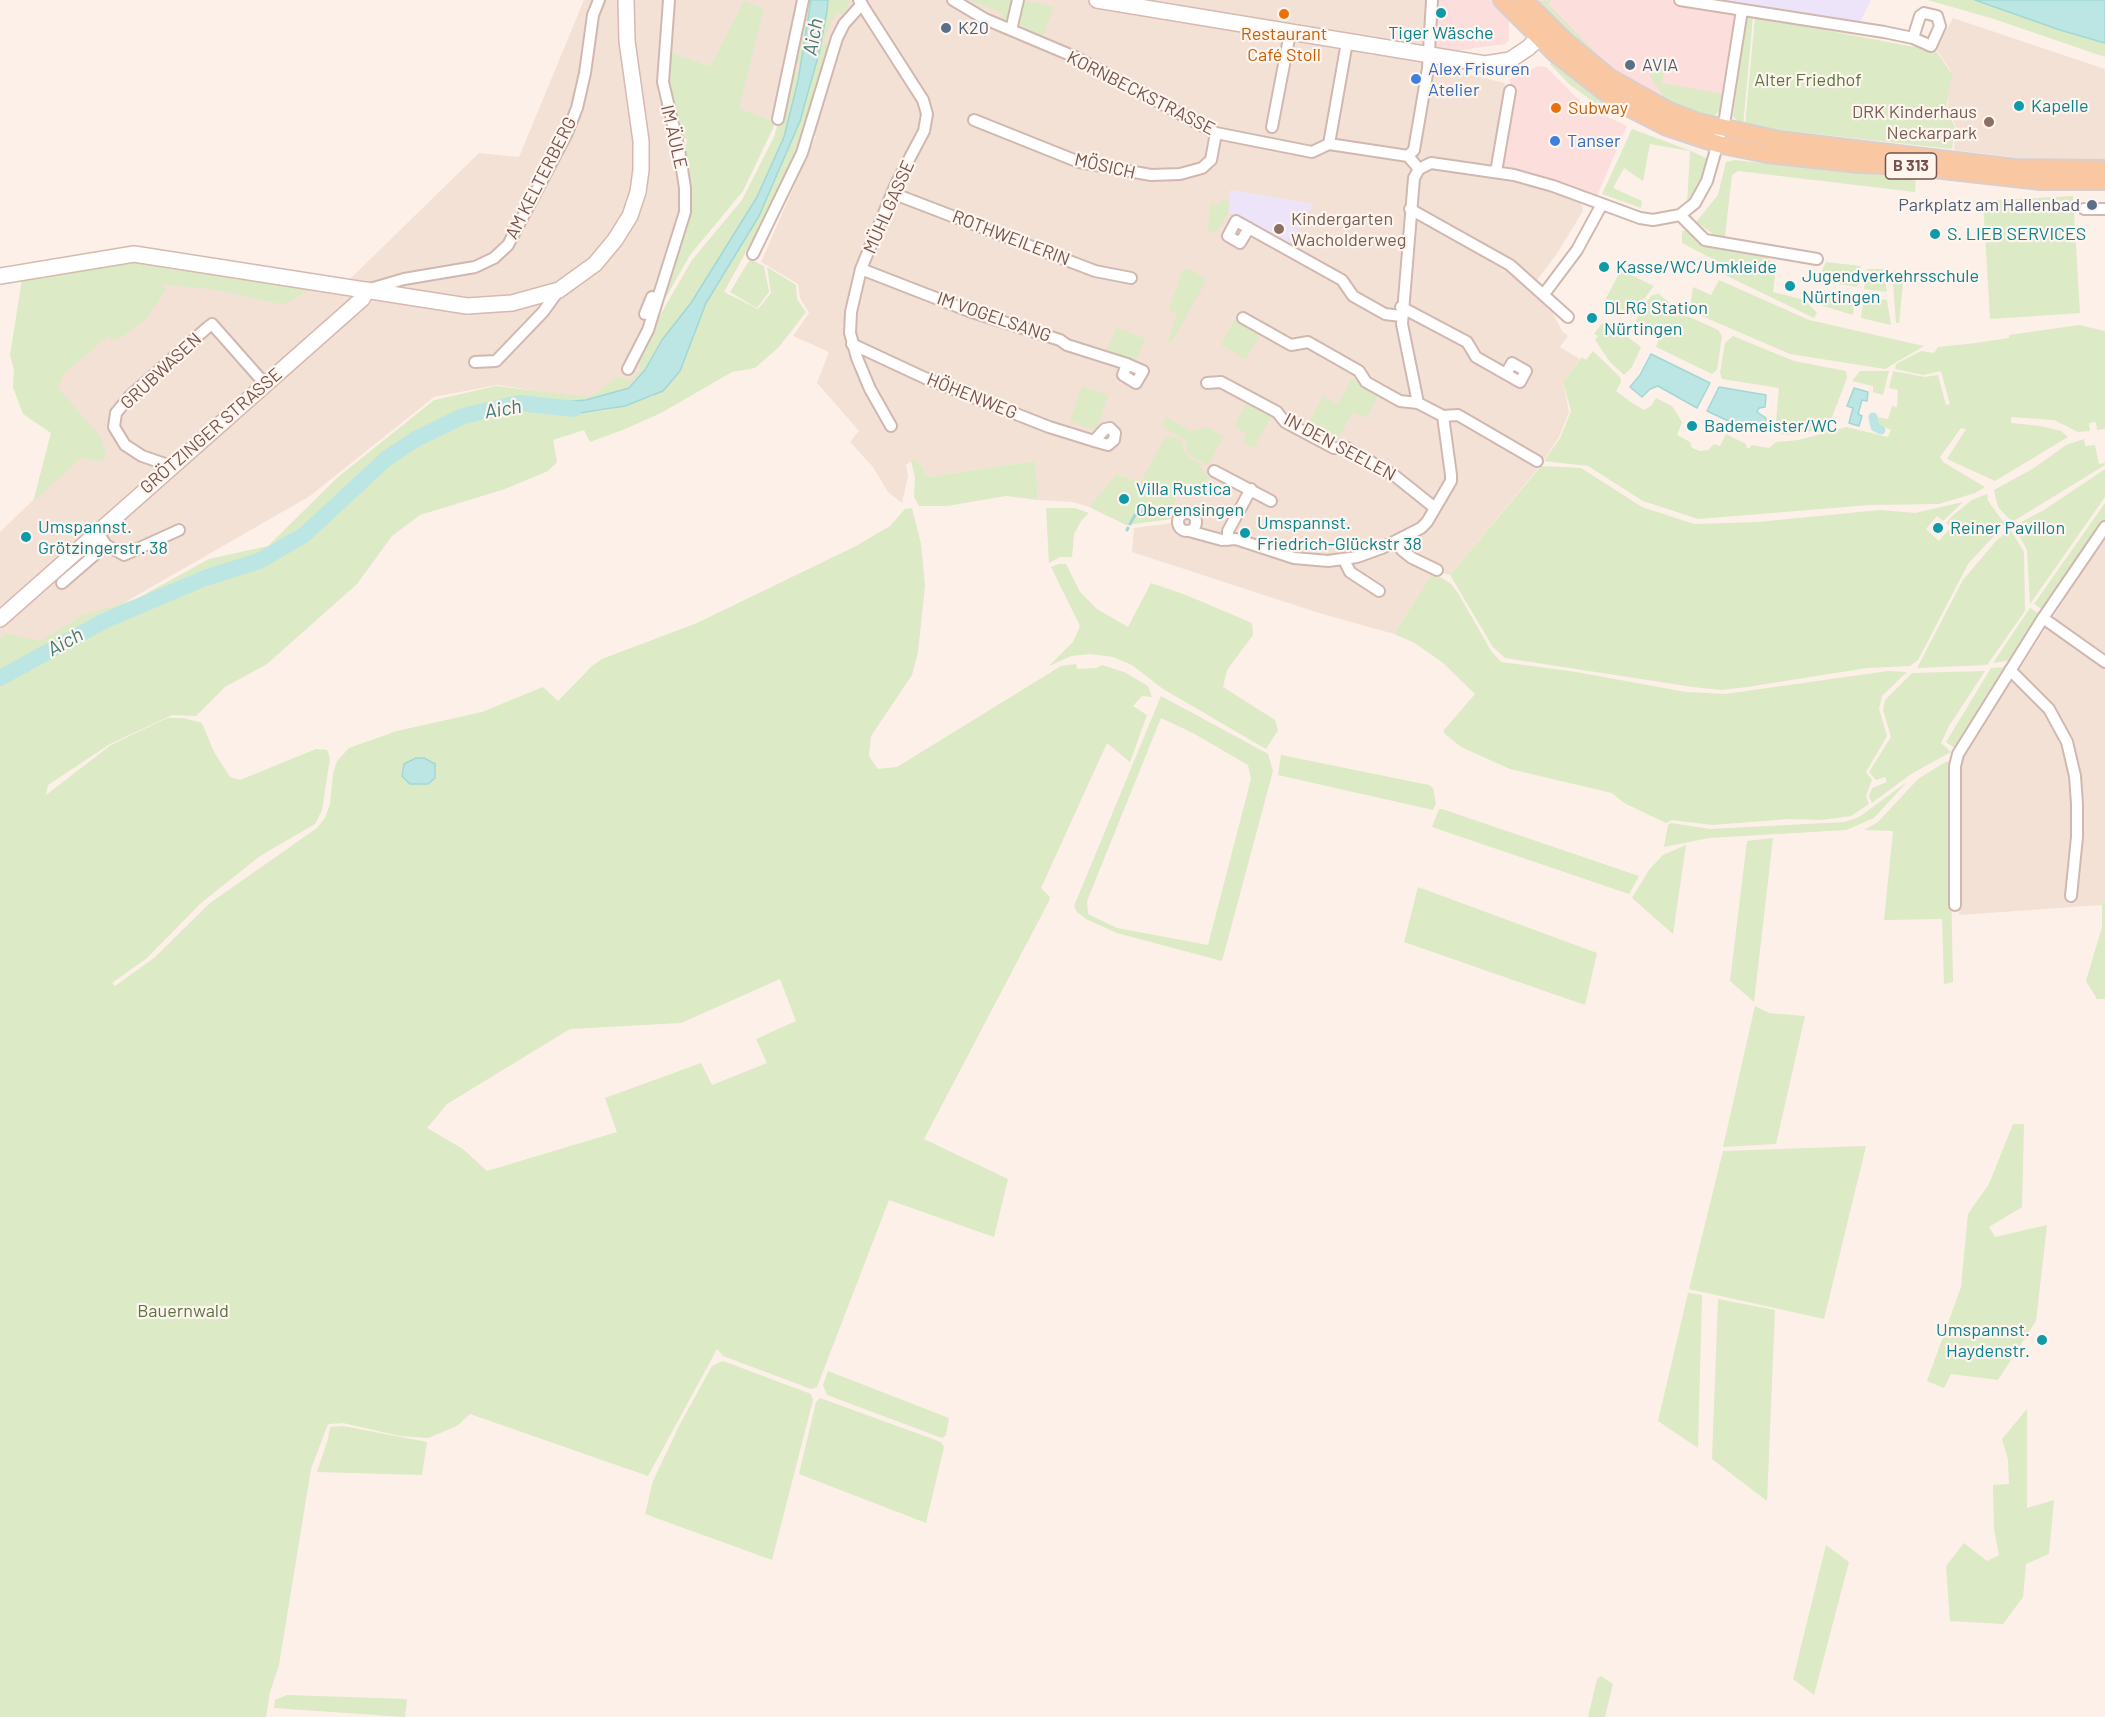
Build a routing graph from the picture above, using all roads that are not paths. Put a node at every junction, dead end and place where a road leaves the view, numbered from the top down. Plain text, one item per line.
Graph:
1 (598, 0) edge
2 (626, 0) edge
3 (669, 0) edge
4 (803, 0) edge
5 (953, 0) edge
6 (1018, 0) edge
7 (1097, 0) edge
8 (1432, 0) edge
9 (1502, 0) edge
10 (1524, 0) edge
11 (1680, 0) edge
12 (860, 2) edge
13 (1141, 4) edge
14 (1742, 10) junction
15 (1011, 30) junction
16 (1545, 32) junction
17 (1290, 33) junction
18 (1913, 38) dead end
19 (1347, 42) junction
20 (1429, 57) junction
21 (1510, 91) dead end
22 (778, 119) dead end
23 (974, 120) dead end
24 (1272, 127) dead end
25 (1216, 133) junction
26 (1720, 137) junction
27 (1329, 144) junction
28 (1408, 156) junction
29 (1419, 169) junction
30 (2105, 169) edge
31 (1496, 172) junction
32 (2105, 181) edge
33 (892, 193) junction
34 (1602, 204) junction
35 (2084, 208) dead end
36 (1410, 209) junction
37 (2105, 209) edge
38 (1680, 215) junction
39 (1249, 228) dead end
40 (753, 254) dead end
41 (1817, 259) dead end
42 (861, 268) junction
43 (665, 270) junction
44 (0, 276) edge
45 (1131, 278) dead end
46 (367, 290) junction
47 (559, 290) junction
48 (1544, 294) junction
49 (1401, 312) junction
50 (645, 314) dead end
51 (1243, 318) dead end
52 (1568, 318) dead end
53 (852, 344) junction
54 (475, 362) dead end
55 (1127, 364) dead end
56 (628, 369) dead end
57 (1506, 374) dead end
58 (1207, 383) dead end
59 (265, 384) junction
60 (1418, 403) junction
61 (1443, 416) junction
62 (891, 426) dead end
63 (1094, 441) dead end
64 (1537, 461) dead end
65 (171, 466) junction
66 (1214, 471) dead end
67 (1251, 489) junction
68 (1271, 501) dead end
69 (1436, 508) junction
70 (2105, 527) edge
71 (178, 530) dead end
72 (1189, 531) dead end
73 (102, 539) junction
74 (1228, 540) junction
75 (1397, 541) junction
76 (1344, 560) junction
77 (1437, 570) dead end
78 (62, 583) dead end
79 (1379, 591) dead end
80 (2043, 618) junction
81 (0, 619) edge
82 (2105, 662) edge
83 (2010, 670) junction
84 (2071, 896) dead end
85 (1955, 905) dead end

1 - 46 street, AM KELTERBERG
2 - 47 main road
3 - 43 street, IM ÄULE
4 - 22 street
5 - 15 street, KORNBECKSTRASSE
6 - 15 street
7 - 13 main road
8 - 20 street
9 - 16 main road, B 313
10 - 16 main road, B 313
11 - 14 street
12 - 33 street, MÜHLGASSE
12 - 40 street
13 - 17 main road
14 - 18 street
14 - 26 street
15 - 25 street, KORNBECKSTRASSE
16 - 20 main road
16 - 26 main road, B 313
17 - 19 main road
17 - 24 street
19 - 20 main road
19 - 27 street
20 - 28 street
21 - 31 street
23 - 25 street, MÖSICH
25 - 27 street, KORNBECKSTRASSE
26 - 30 main road, B 313
26 - 32 main road, B 313
26 - 38 street
27 - 28 street, KORNBECKSTRASSE
28 - 29 street
29 - 31 street
29 - 36 street
31 - 34 street
33 - 42 street, MÜHLGASSE
33 - 45 street, ROTHWEILERIN
34 - 38 street
34 - 48 street
35 - 37 street
36 - 48 street
36 - 49 street
38 - 41 street
39 - 49 street
42 - 53 street, MÜHLGASSE
42 - 55 street, IM VOGELSANG
43 - 50 street, IM ÄULE
43 - 56 street, IM ÄULE
44 - 46 main road
46 - 47 main road
46 - 59 main road, GRÖTZINGER STRASSE
47 - 54 street
48 - 52 street
49 - 57 street
49 - 60 street
51 - 60 street
53 - 62 street, MÜHLGASSE
53 - 63 street, HÖHENWEG
58 - 69 street, IN DEN SEELEN
59 - 65 main road, GRÖTZINGER STRASSE
59 - 65 street, GRUBWASEN
60 - 61 street
61 - 64 street
61 - 69 street
65 - 73 main road, GRÖTZINGER STRASSE
66 - 67 street
67 - 68 street
67 - 74 street
69 - 75 street
70 - 80 street
71 - 73 street
72 - 74 street
73 - 78 street
73 - 81 main road, GRÖTZINGER STRASSE
74 - 76 street
75 - 76 street
75 - 77 street
76 - 79 street
80 - 82 street
80 - 83 street
83 - 84 street
83 - 85 street

